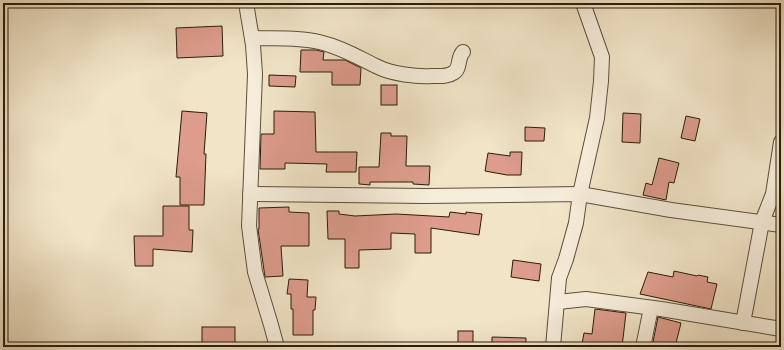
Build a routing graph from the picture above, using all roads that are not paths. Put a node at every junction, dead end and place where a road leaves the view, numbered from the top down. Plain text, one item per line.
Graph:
1 (246, 3) edge
2 (583, 3) edge
3 (252, 38) junction
4 (463, 52) dead end
5 (781, 142) edge
6 (250, 194) junction
7 (580, 194) junction
8 (762, 222) junction
9 (781, 225) edge
10 (558, 302) junction
11 (651, 308) junction
12 (743, 323) junction
13 (781, 329) edge
14 (277, 347) edge
15 (554, 347) edge
16 (643, 347) edge

1 - 3 street
2 - 7 street
3 - 4 street
3 - 6 street
5 - 8 street
6 - 7 street
6 - 14 street
7 - 8 street
7 - 10 street
8 - 9 street
8 - 12 street
10 - 11 street
10 - 15 street
11 - 12 street
11 - 16 street
12 - 13 street

